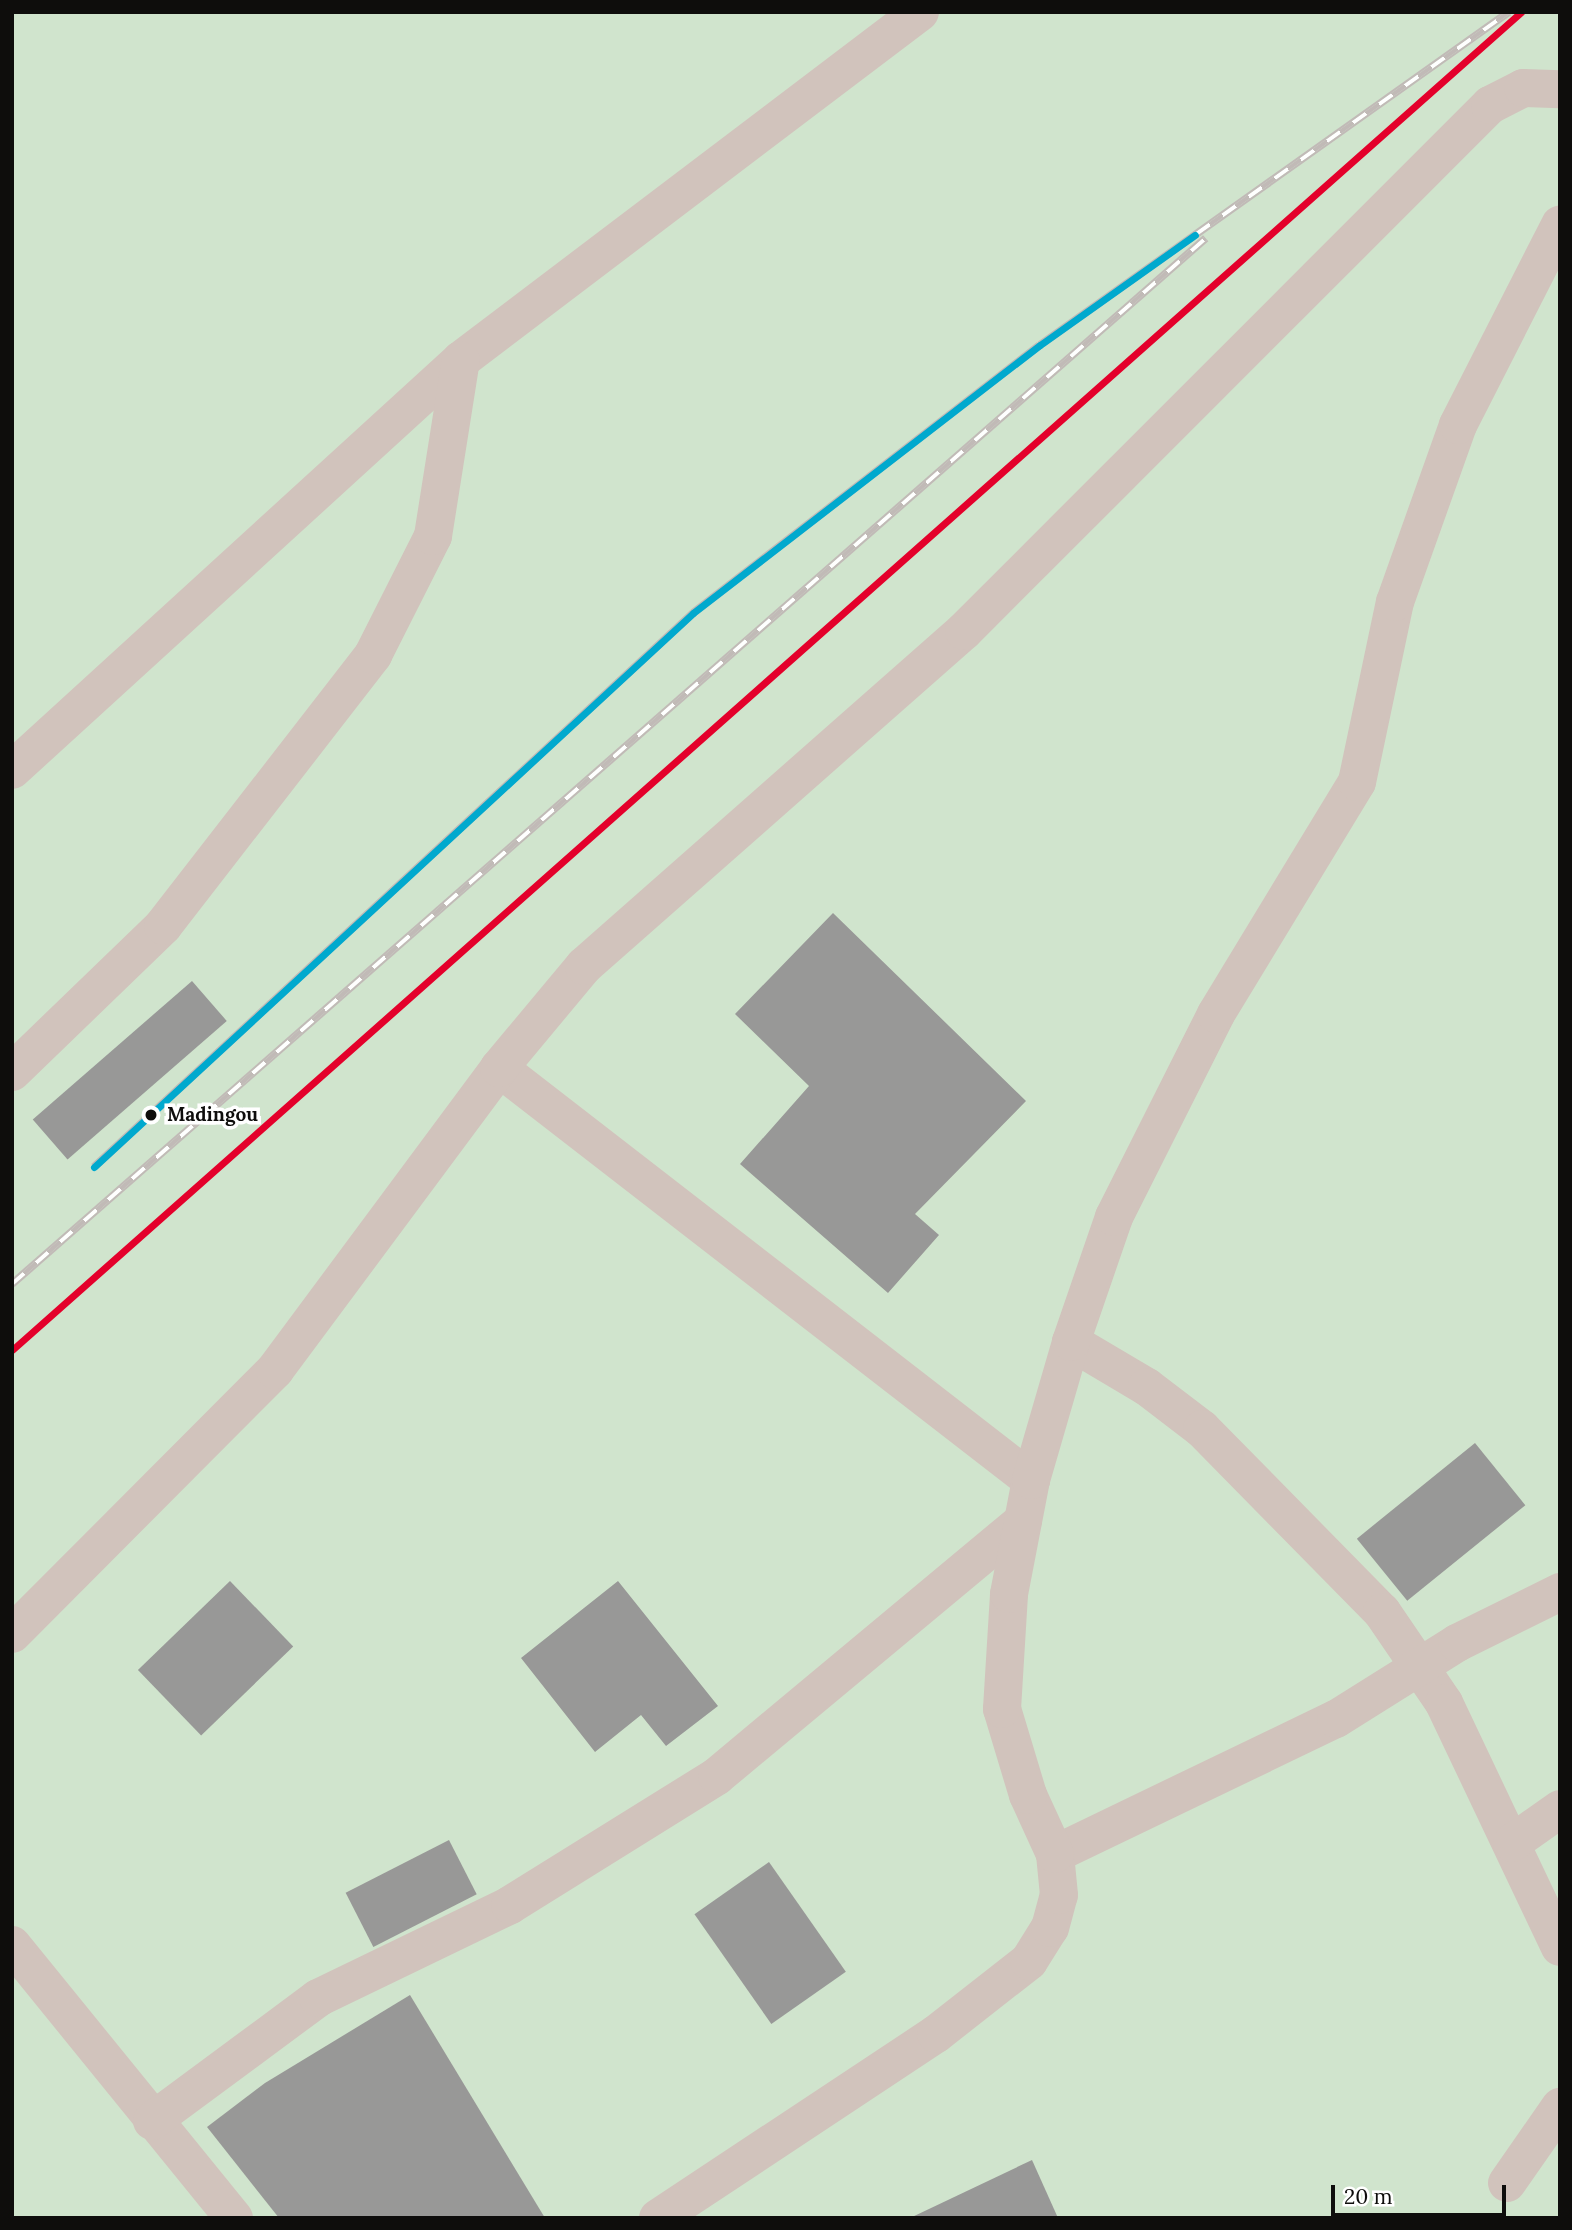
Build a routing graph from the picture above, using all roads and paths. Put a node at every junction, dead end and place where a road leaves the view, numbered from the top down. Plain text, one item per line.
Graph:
1 (920, 12) edge
2 (1560, 89) edge
3 (1560, 225) edge
4 (461, 360) junction
5 (12, 770) edge
6 (499, 1068) junction
7 (12, 1072) edge
8 (1072, 1342) junction
9 (1031, 1480) junction
10 (1023, 1521) junction
11 (1560, 1592) edge
12 (12, 1634) edge
13 (1419, 1665) junction
14 (1560, 1809) edge
15 (1513, 1843) junction
16 (1055, 1854) junction
17 (12, 1945) edge
18 (1560, 1947) edge
19 (1560, 2107) edge
20 (152, 2121) junction
21 (1507, 2183) dead end
22 (233, 2218) edge
23 (658, 2218) edge

1 - 4 street
2 - 6 street
3 - 8 street
4 - 5 street
4 - 7 street
6 - 9 street
6 - 12 street
8 - 9 street
8 - 13 street
9 - 10 street
10 - 16 street
10 - 20 street
11 - 13 street
13 - 15 street
13 - 16 street
14 - 15 street
15 - 18 street
16 - 23 street
17 - 20 street
19 - 21 street
20 - 22 street

